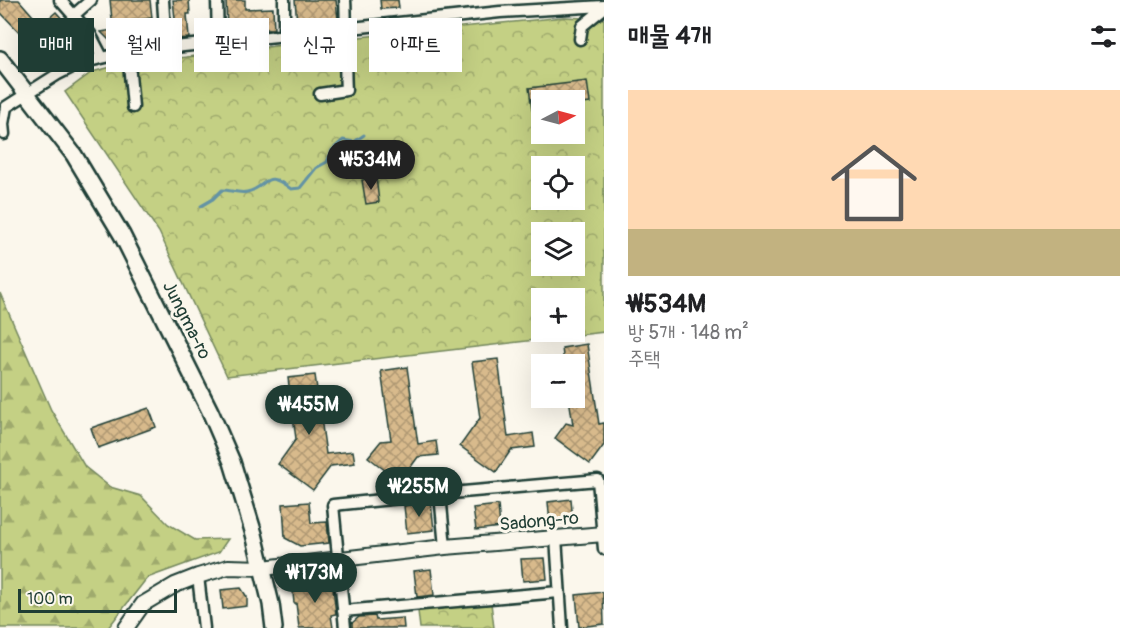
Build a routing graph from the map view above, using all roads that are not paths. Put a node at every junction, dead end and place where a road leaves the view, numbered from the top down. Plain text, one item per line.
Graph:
1 (60, 0) edge
2 (91, 0) edge
3 (162, 0) edge
4 (217, 0) edge
5 (284, 0) edge
6 (345, 0) edge
7 (604, 7) edge
8 (74, 15) junction
9 (164, 18) edge
10 (217, 18) edge
11 (284, 18) edge
12 (346, 18) edge
13 (357, 28) edge
14 (580, 39) dead end
15 (106, 56) edge
16 (102, 57) junction
17 (0, 59) edge
18 (130, 72) edge
19 (345, 72) edge
20 (27, 93) junction
21 (320, 94) dead end
22 (133, 107) dead end
23 (4, 134) dead end
24 (601, 480) edge
25 (440, 494) junction
26 (603, 534) edge
27 (556, 537) junction
28 (445, 547) junction
29 (604, 549) edge
30 (338, 558) junction
31 (262, 568) junction
32 (198, 576) junction
33 (559, 592) junction
34 (344, 611) junction
35 (126, 628) edge
36 (204, 628) edge
37 (274, 628) edge
38 (345, 628) edge
39 (562, 628) edge

1 - 8 street
2 - 8 street
3 - 9 street
4 - 10 street
5 - 11 street
6 - 12 street
7 - 13 street
7 - 14 street
8 - 16 street
15 - 16 street
16 - 20 street
17 - 20 main road, Jungma-ro
18 - 22 street
19 - 21 street
20 - 23 street
20 - 31 main road, Jungma-ro
24 - 25 street
24 - 26 street
25 - 28 street
25 - 30 street
26 - 27 street, Sadong-ro
26 - 29 street
27 - 28 street, Sadong-ro
27 - 33 street
28 - 30 street, Sadong-ro
30 - 31 street, Sadong-ro
30 - 34 street
31 - 32 street, Sadong-ro
31 - 37 main road, Jungma-ro
32 - 35 street, Sadong-ro
32 - 36 street
33 - 34 street
33 - 39 street
34 - 38 street

